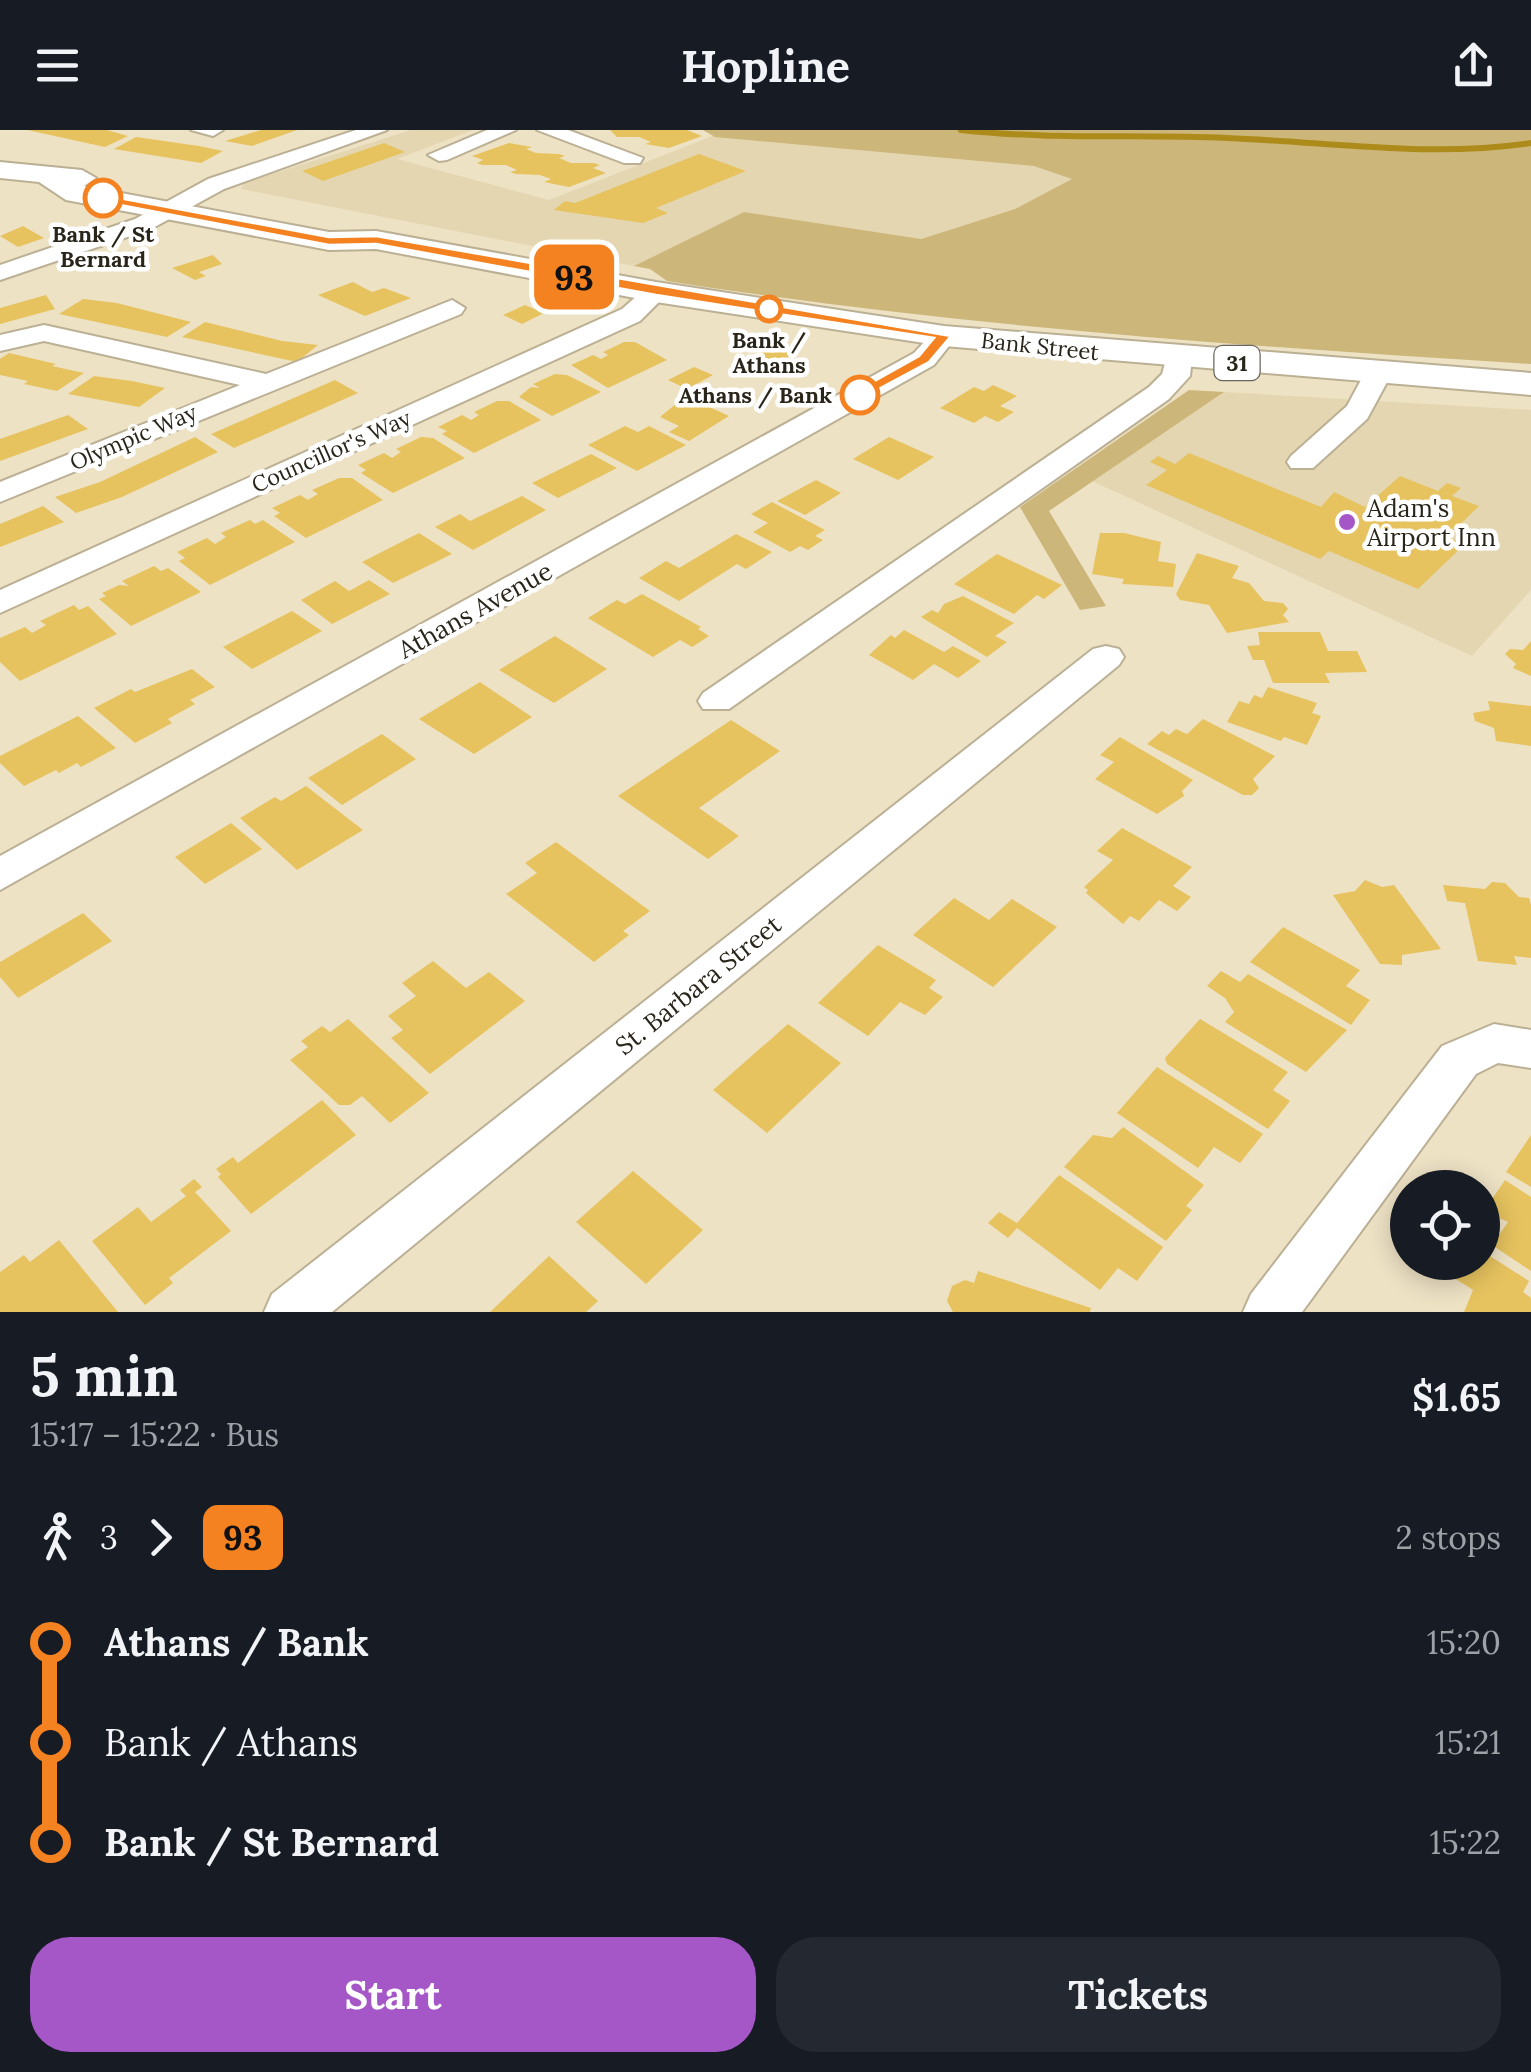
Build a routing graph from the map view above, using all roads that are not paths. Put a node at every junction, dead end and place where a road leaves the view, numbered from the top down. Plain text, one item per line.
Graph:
1 (200, 130) edge
2 (214, 130) edge
3 (506, 130) edge
4 (547, 130) edge
5 (362, 132) edge
6 (439, 155) dead end
7 (632, 158) dead end
8 (0, 170) edge
9 (179, 203) junction
10 (0, 273) edge
11 (656, 292) junction
12 (452, 308) dead end
13 (944, 336) junction
14 (0, 343) edge
15 (1178, 358) junction
16 (1378, 374) junction
17 (265, 382) junction
18 (1531, 384) edge
19 (1302, 462) dead end
20 (0, 493) edge
21 (0, 603) edge
22 (1106, 658) dead end
23 (716, 700) dead end
24 (0, 875) edge
25 (1531, 1048) edge
26 (291, 1312) edge
27 (1270, 1312) edge

1 - 2 street
3 - 6 street
4 - 7 street
5 - 9 street
8 - 9 main road, Bank Street / 31
9 - 10 street
9 - 11 main road, Bank Street / 31
11 - 13 main road, Bank Street / 31
11 - 21 street, Councillor's Way
12 - 17 street, Olympic Way
13 - 15 main road, Bank Street / 31
13 - 24 street, Athans Avenue
14 - 17 street, Olympic Way
15 - 16 main road, Bank Street / 31
15 - 23 street
16 - 18 main road, Bank Street / 31
16 - 19 street
17 - 20 street, Olympic Way
22 - 26 street, St. Barbara Street
25 - 27 street

